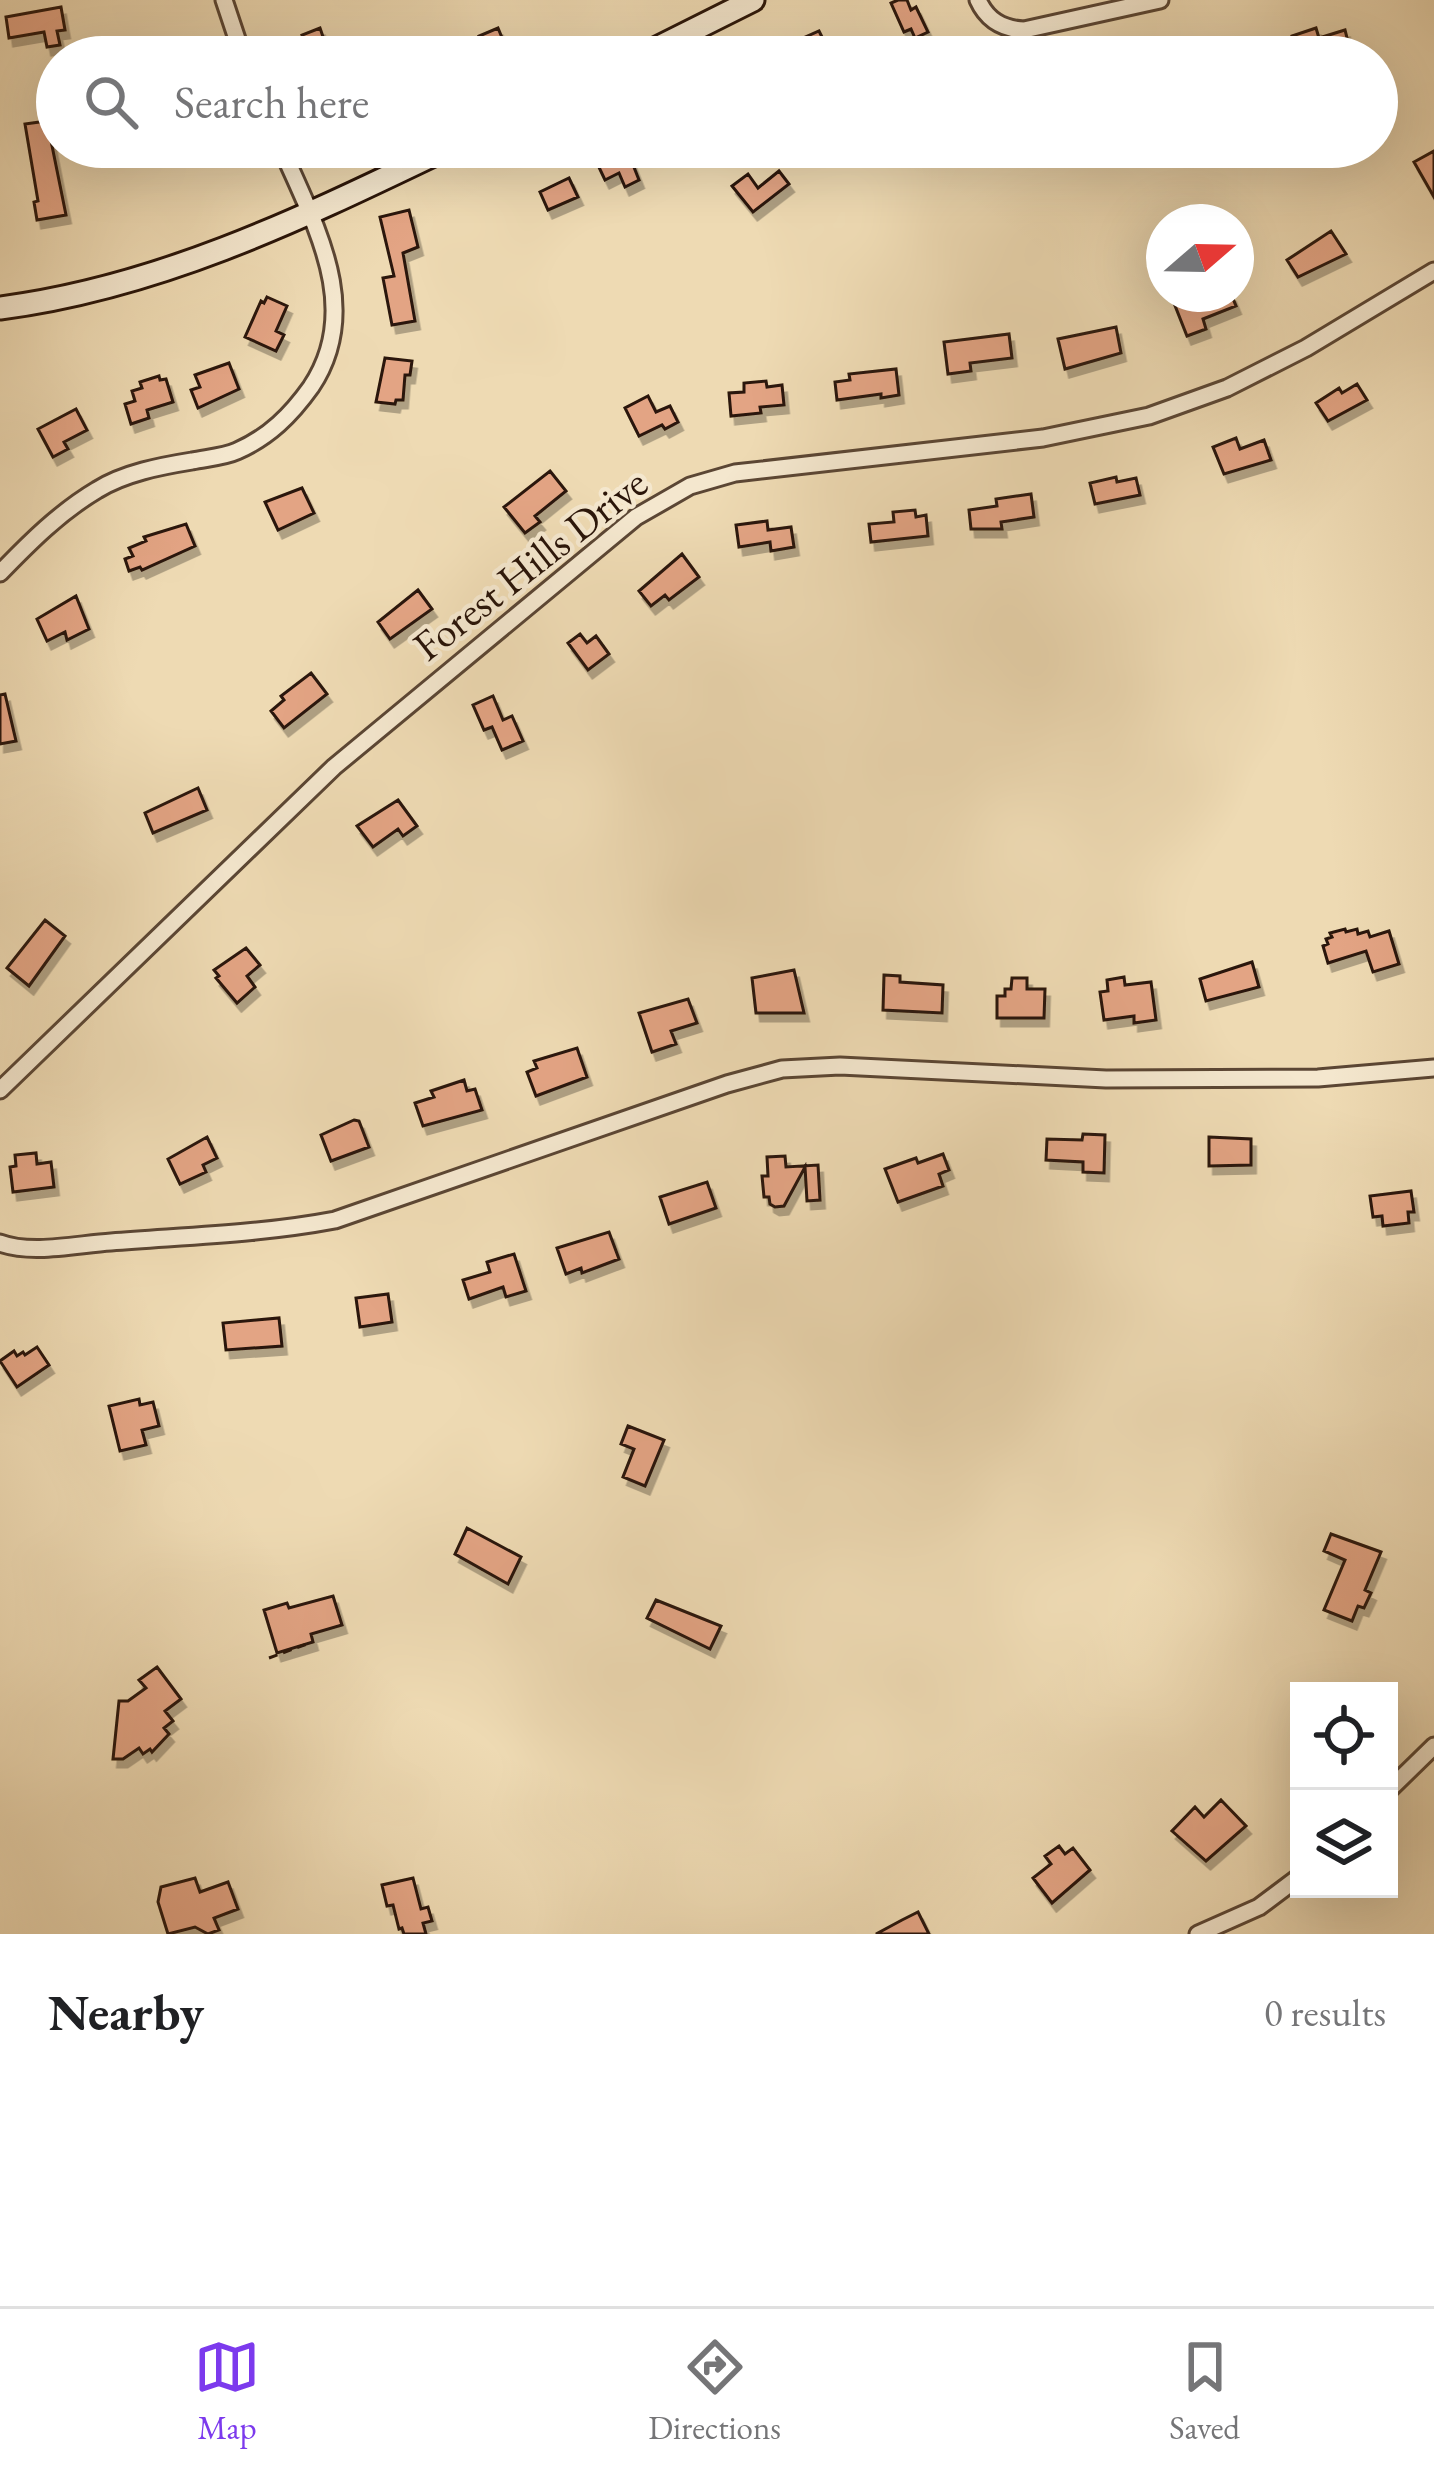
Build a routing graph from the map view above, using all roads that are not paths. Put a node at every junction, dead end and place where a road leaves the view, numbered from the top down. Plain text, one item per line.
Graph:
1 (224, 0) edge
2 (753, 0) edge
3 (978, 0) edge
4 (1160, 0) edge
5 (236, 36) edge
6 (681, 36) edge
7 (290, 168) edge
8 (406, 168) edge
9 (310, 214) junction
10 (1434, 271) edge
11 (0, 308) edge
12 (0, 573) edge
13 (1434, 1068) edge
14 (0, 1090) edge
15 (0, 1243) edge
16 (1434, 1746) edge
17 (1398, 1781) edge
18 (1290, 1884) edge
19 (1198, 1934) edge

1 - 5 street
2 - 6 main road
3 - 4 street
7 - 9 street
8 - 9 main road
9 - 11 main road
9 - 12 street
10 - 14 street, Forest Hills Drive
13 - 15 street
16 - 17 street
18 - 19 street

